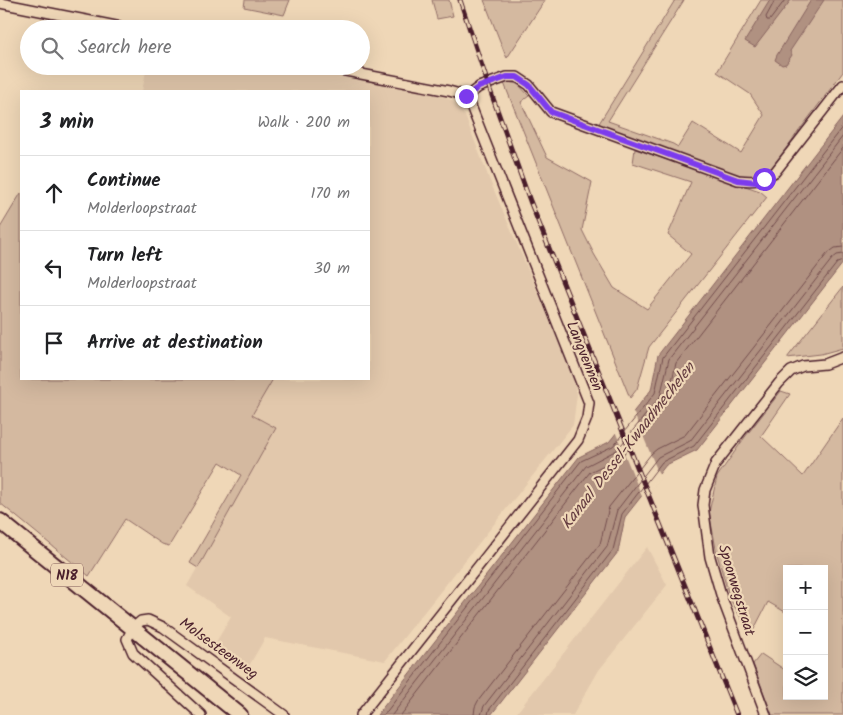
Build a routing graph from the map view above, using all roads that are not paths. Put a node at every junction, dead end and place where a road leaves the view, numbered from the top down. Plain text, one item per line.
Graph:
1 (0, 3) edge
2 (86, 20) edge
3 (366, 75) edge
4 (843, 85) edge
5 (466, 96) junction
6 (843, 357) edge
7 (0, 521) edge
8 (133, 628) junction
9 (201, 715) edge
10 (240, 715) edge
11 (284, 715) edge
12 (362, 715) edge
13 (766, 715) edge

1 - 2 street
3 - 5 street
4 - 5 street
5 - 12 street, Langvennen
6 - 13 street, Spoorwegstraat
7 - 8 main road, N18
8 - 9 street
8 - 10 main road, N18
8 - 11 street, Molsesteenweg

